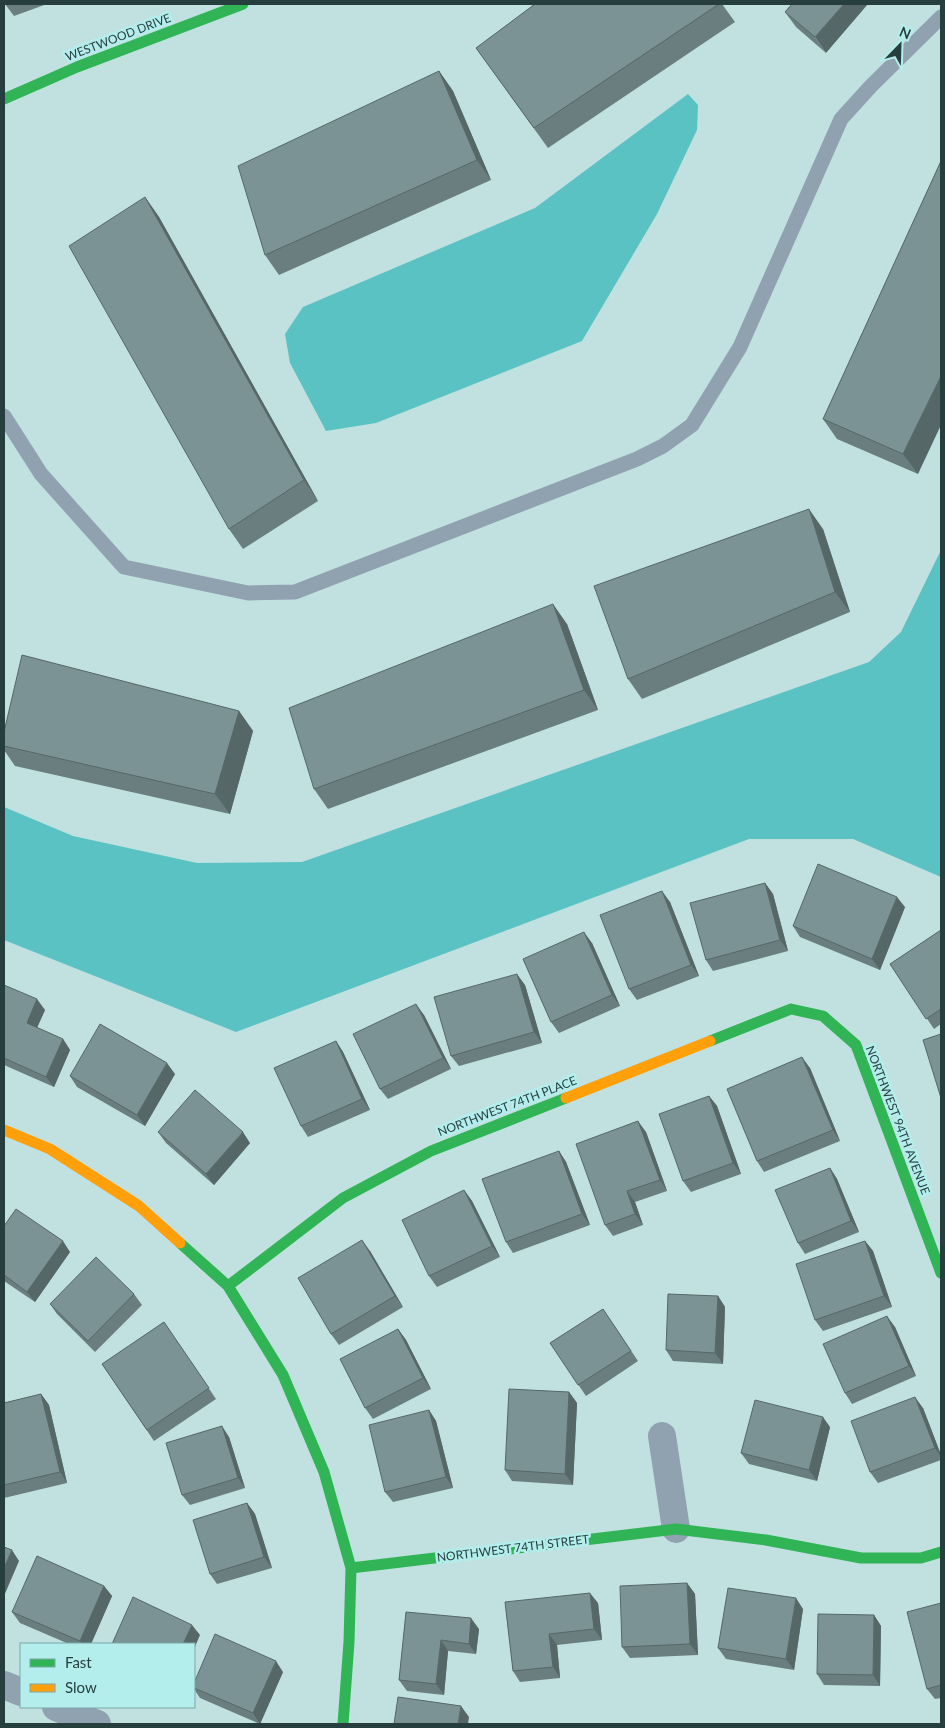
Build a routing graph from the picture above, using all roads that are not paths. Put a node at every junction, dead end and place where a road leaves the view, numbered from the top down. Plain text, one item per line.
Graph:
1 (243, 4) edge
2 (941, 17) edge
3 (4, 99) edge
4 (4, 416) edge
5 (823, 1016) joint
6 (4, 1130) edge
7 (941, 1273) edge
8 (228, 1286) junction
9 (662, 1436) dead end
10 (676, 1529) junction
11 (941, 1552) edge
12 (351, 1568) junction
13 (4, 1685) edge
14 (20, 1692) edge
15 (58, 1708) edge
16 (97, 1724) edge
17 (342, 1724) edge

1 - 3 street, WESTWOOD DRIVE
2 - 4 lane
5 - 7 street, NORTHWEST 94TH AVENUE
5 - 8 street, NORTHWEST 74TH PLACE
6 - 8 street
8 - 12 street
9 - 10 street
10 - 11 street, NORTHWEST 74TH STREET
10 - 12 street, NORTHWEST 74TH STREET
12 - 17 street
13 - 14 street
15 - 16 street

